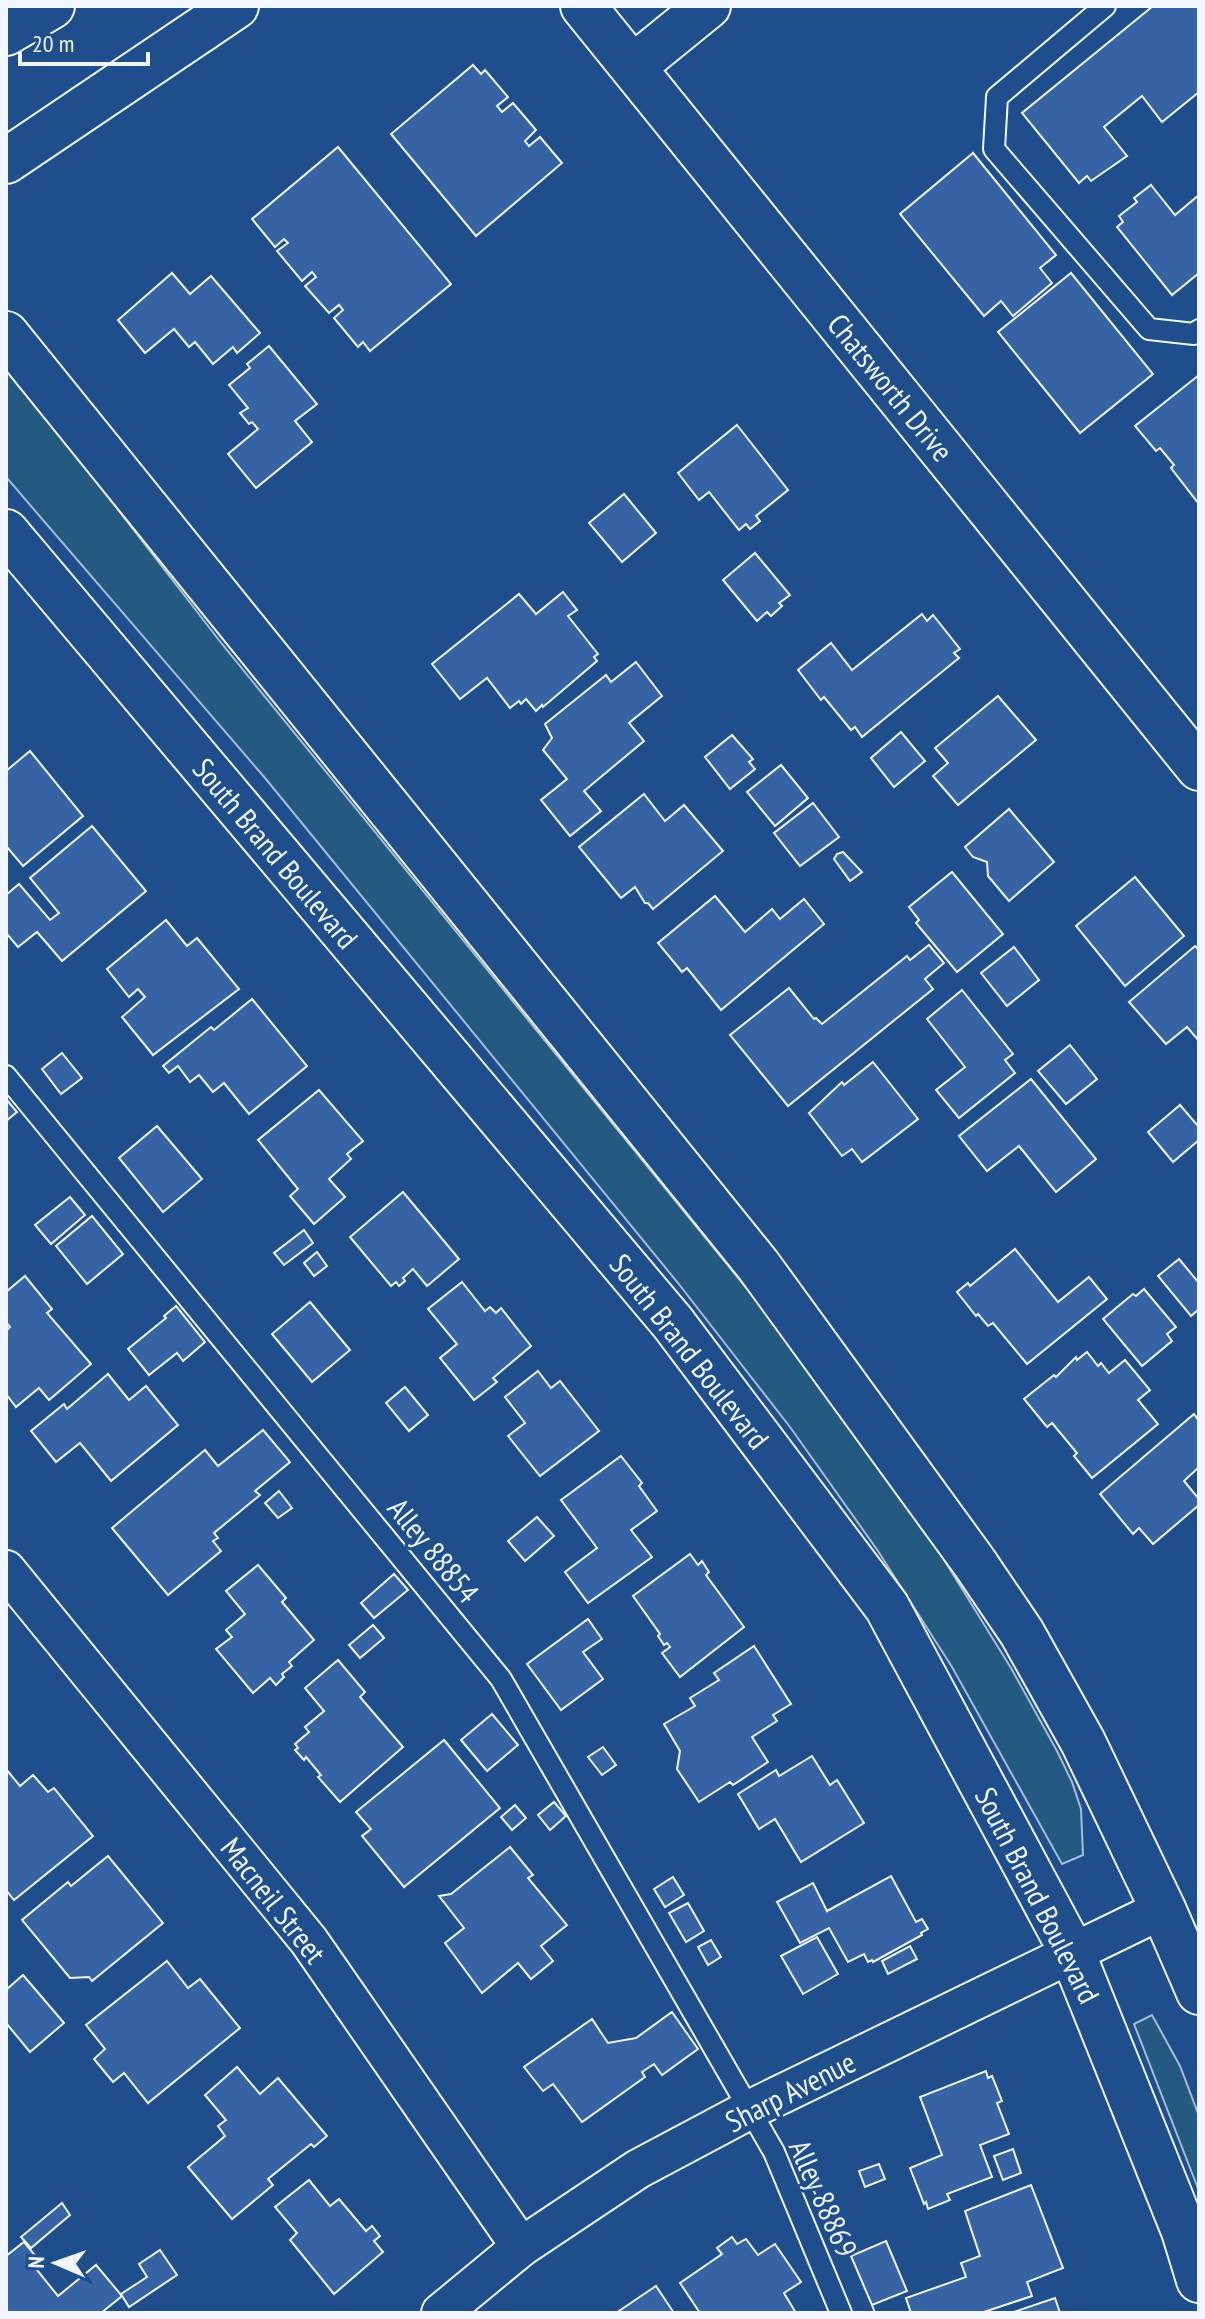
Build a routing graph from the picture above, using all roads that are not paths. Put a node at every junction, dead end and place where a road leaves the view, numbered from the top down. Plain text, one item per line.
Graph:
1 (52, 6) edge
2 (236, 6) edge
3 (583, 6) edge
4 (708, 6) edge
5 (1105, 6) edge
6 (6, 33) edge
7 (633, 67) junction
8 (22, 150) edge
9 (1199, 330) edge
10 (6, 334) edge
11 (6, 532) edge
12 (1199, 768) edge
13 (6, 1076) edge
14 (6, 1570) edge
15 (1163, 1909) junction
16 (1072, 1952) junction
17 (1199, 1992) edge
18 (747, 2111) junction
19 (521, 2247) junction
20 (1199, 2280) edge
21 (441, 2313) edge
22 (841, 2313) edge

1 - 6 main road
2 - 8 main road
3 - 7 main road, Chatsworth Drive
4 - 7 main road
5 - 9 lane
7 - 12 main road, Chatsworth Drive
10 - 15 main road
11 - 16 main road, South Brand Boulevard
13 - 18 lane, Alley 88854
14 - 19 street, Macneil Street
15 - 16 street, Sharp Avenue
15 - 17 main road
16 - 18 street, Sharp Avenue
16 - 20 main road, South Brand Boulevard
18 - 19 street, Sharp Avenue
18 - 22 lane, Alley 88869
19 - 21 street, Sharp Avenue

